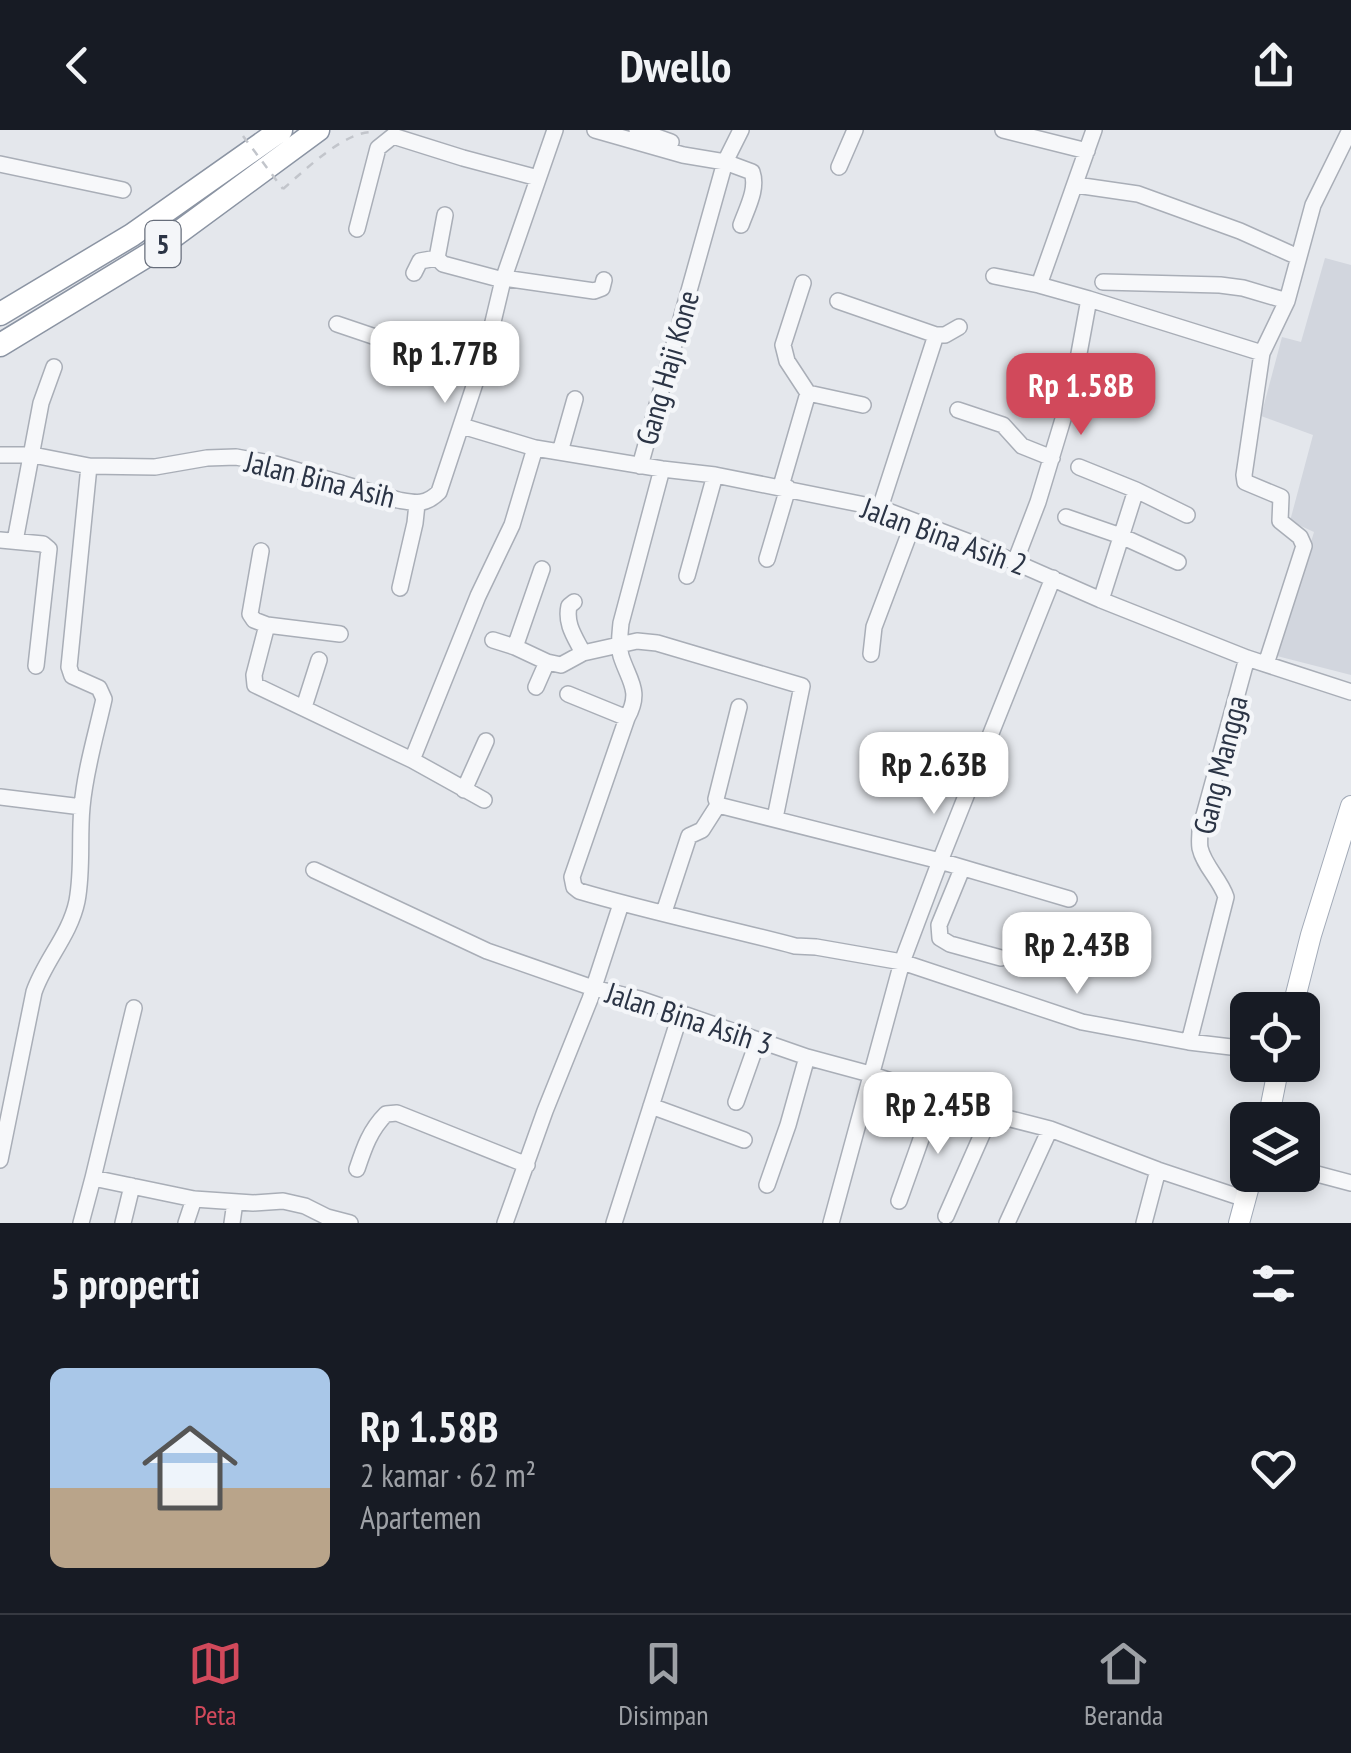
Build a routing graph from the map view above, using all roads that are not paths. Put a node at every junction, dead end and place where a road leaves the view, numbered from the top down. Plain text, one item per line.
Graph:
1 (280, 130) edge
2 (318, 130) edge
3 (555, 130) edge
4 (594, 130) edge
5 (637, 130) edge
6 (741, 130) edge
7 (855, 130) edge
8 (1003, 130) edge
9 (1094, 130) edge
10 (1350, 130) edge
11 (1087, 151) junction
12 (709, 154) dead end
13 (724, 162) junction
14 (0, 164) edge
15 (839, 167) dead end
16 (538, 178) junction
17 (1076, 185) junction
18 (123, 190) dead end
19 (444, 215) dead end
20 (741, 225) dead end
21 (357, 229) dead end
22 (1298, 257) junction
23 (436, 258) junction
24 (414, 273) dead end
25 (994, 276) dead end
26 (504, 279) junction
27 (604, 280) dead end
28 (1103, 282) dead end
29 (803, 283) dead end
30 (1039, 284) junction
31 (1089, 298) junction
32 (1287, 300) junction
33 (838, 301) dead end
34 (0, 314) edge
35 (337, 324) dead end
36 (960, 327) dead end
37 (936, 335) junction
38 (0, 345) edge
39 (1262, 353) junction
40 (54, 367) dead end
41 (479, 372) junction
42 (808, 393) junction
43 (575, 399) dead end
44 (863, 406) dead end
45 (958, 410) dead end
46 (462, 426) junction
47 (534, 448) junction
48 (560, 452) junction
49 (0, 454) edge
50 (33, 455) junction
51 (1052, 458) junction
52 (90, 466) junction
53 (640, 466) junction
54 (1078, 467) dead end
55 (662, 469) junction
56 (715, 475) junction
57 (784, 487) junction
58 (1136, 490) junction
59 (417, 504) junction
60 (880, 508) junction
61 (1187, 515) dead end
62 (1066, 517) dead end
63 (914, 520) junction
64 (1121, 536) junction
65 (7, 540) edge
66 (262, 552) dead end
67 (767, 559) dead end
68 (1015, 562) junction
69 (1178, 562) dead end
70 (542, 569) dead end
71 (687, 576) dead end
72 (1053, 578) junction
73 (400, 588) dead end
74 (1101, 600) junction
75 (574, 602) dead end
76 (267, 625) junction
77 (340, 634) dead end
78 (493, 640) dead end
79 (620, 645) junction
80 (515, 648) junction
81 (583, 653) junction
82 (871, 654) dead end
83 (1247, 658) junction
84 (319, 660) dead end
85 (547, 662) junction
86 (1266, 664) junction
87 (36, 666) dead end
88 (536, 687) dead end
89 (1351, 692) edge
90 (568, 694) dead end
91 (304, 707) junction
92 (739, 707) dead end
93 (362, 718) dead end
94 (627, 718) junction
95 (355, 734) junction
96 (486, 741) dead end
97 (412, 760) junction
98 (464, 790) junction
99 (0, 797) edge
100 (484, 800) dead end
101 (718, 805) junction
102 (1351, 806) edge
103 (82, 807) junction
104 (776, 818) junction
105 (940, 860) junction
106 (962, 868) junction
107 (314, 870) dead end
108 (1068, 898) dead end
109 (622, 904) junction
110 (664, 912) junction
111 (1001, 958) dead end
112 (902, 962) junction
113 (593, 988) junction
114 (1296, 992) edge
115 (134, 1008) dead end
116 (681, 1012) junction
117 (758, 1040) junction
118 (1189, 1042) junction
119 (1230, 1047) edge
120 (807, 1057) junction
121 (870, 1074) junction
122 (936, 1097) junction
123 (736, 1102) dead end
124 (651, 1106) junction
125 (991, 1114) junction
126 (1050, 1129) junction
127 (744, 1140) dead end
128 (0, 1160) edge
129 (527, 1165) junction
130 (357, 1169) dead end
131 (1158, 1170) junction
132 (1320, 1175) edge
133 (93, 1178) junction
134 (1351, 1184) edge
135 (767, 1185) dead end
136 (132, 1186) junction
137 (1248, 1192) edge
138 (1246, 1199) junction
139 (194, 1200) junction
140 (235, 1202) junction
141 (898, 1202) dead end
142 (946, 1216) dead end
143 (832, 1220) edge
144 (343, 1222) edge
145 (81, 1223) edge
146 (123, 1223) edge
147 (186, 1223) edge
148 (232, 1223) edge
149 (505, 1223) edge
150 (614, 1223) edge
151 (850, 1223) edge
152 (1007, 1223) edge
153 (1144, 1223) edge
154 (1239, 1223) edge

1 - 34 highway, 5
2 - 38 highway, 5
3 - 16 street, Jalan Bina Asih
4 - 13 street
5 - 12 street
6 - 13 street
7 - 15 street
8 - 11 street
9 - 11 street
10 - 22 street
11 - 17 street
13 - 20 street
13 - 53 street, Gang Haji Kone
14 - 18 street
16 - 21 street
16 - 26 street, Jalan Bina Asih
17 - 22 street
17 - 30 street
19 - 23 street
22 - 32 street
23 - 24 street
23 - 26 street
25 - 30 street
26 - 27 street
26 - 41 street, Jalan Bina Asih
28 - 32 street
29 - 42 street
30 - 31 street
31 - 39 street
31 - 51 street
32 - 39 street
33 - 37 street
35 - 41 street
36 - 37 street
37 - 60 street
39 - 86 street
40 - 50 street
41 - 46 street, Jalan Bina Asih
42 - 44 street
42 - 57 street
43 - 48 street
45 - 51 street
46 - 47 street, Jalan Bina Asih 2
46 - 59 street, Jalan Bina Asih
47 - 48 street, Jalan Bina Asih 2
47 - 97 street
48 - 53 street, Jalan Bina Asih 2
49 - 50 street, Jalan Bina Asih
50 - 52 street, Jalan Bina Asih
50 - 65 street
51 - 68 street
52 - 59 street, Jalan Bina Asih
52 - 103 street
53 - 55 street, Jalan Bina Asih 2
54 - 58 street
55 - 56 street, Jalan Bina Asih 2
55 - 79 street
56 - 57 street, Jalan Bina Asih 2
56 - 71 street
57 - 60 street, Jalan Bina Asih 2
57 - 67 street
58 - 61 street
58 - 64 street
59 - 73 street
60 - 63 street, Jalan Bina Asih 2
62 - 64 street
63 - 68 street, Jalan Bina Asih 2
63 - 82 street
64 - 69 street
64 - 74 street
65 - 87 street
66 - 76 street
68 - 72 street, Jalan Bina Asih 2
70 - 80 street
72 - 74 street, Jalan Bina Asih 2
72 - 105 street
74 - 83 street, Jalan Bina Asih 2
75 - 81 street
76 - 77 street
76 - 91 street
78 - 80 street
79 - 81 street
79 - 94 street
79 - 104 street
80 - 85 street
81 - 85 street
83 - 86 street, Jalan Bina Asih 2
83 - 118 street, Gang Mangga
84 - 91 street
85 - 88 street
86 - 89 street, Jalan Bina Asih 2
90 - 94 street
91 - 95 street
92 - 101 street
93 - 95 street
94 - 109 street
95 - 97 street
96 - 98 street
97 - 98 street
98 - 100 street
99 - 103 street
101 - 104 street
101 - 110 street
102 - 114 main road
103 - 128 street
104 - 105 street
105 - 106 street
105 - 112 street
106 - 108 street
106 - 111 street
107 - 113 street, Jalan Bina Asih 3
109 - 110 street
109 - 113 street
110 - 112 street
112 - 118 street
112 - 121 street
113 - 116 street, Jalan Bina Asih 3
113 - 129 street
115 - 133 street
116 - 117 street, Jalan Bina Asih 3
116 - 124 street
117 - 120 street, Jalan Bina Asih 3
117 - 123 street
118 - 119 street
120 - 121 street, Jalan Bina Asih 3
120 - 135 street
121 - 122 street, Jalan Bina Asih 3
121 - 143 street
122 - 125 street, Jalan Bina Asih 3
122 - 141 street
124 - 127 street
124 - 150 street
125 - 126 street, Jalan Bina Asih 3
125 - 142 street
126 - 131 street, Jalan Bina Asih 3
126 - 152 street
129 - 130 street
129 - 149 street
131 - 138 street, Jalan Bina Asih 3
131 - 153 street
132 - 134 street
133 - 136 street
133 - 145 street
136 - 139 street
136 - 146 street
137 - 138 main road
138 - 154 main road
139 - 140 street
139 - 147 street
140 - 144 street
140 - 148 street
143 - 151 street

